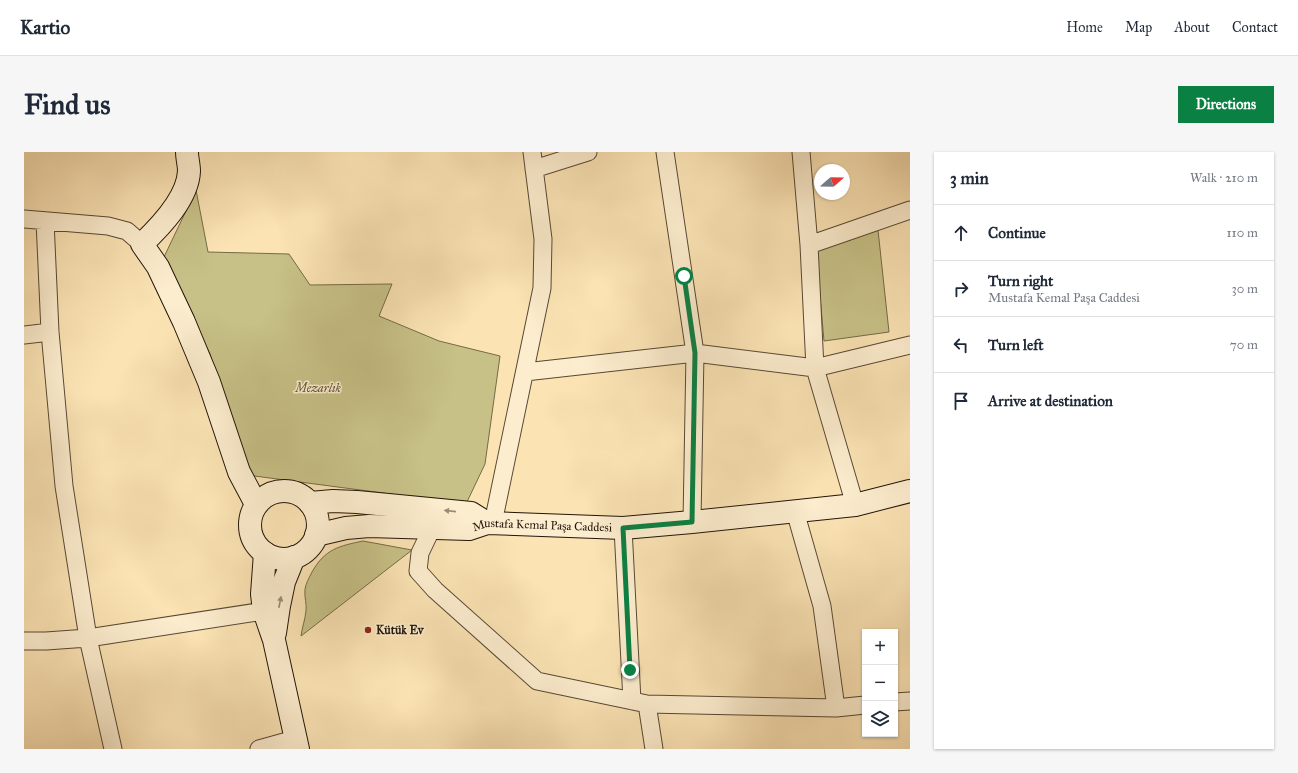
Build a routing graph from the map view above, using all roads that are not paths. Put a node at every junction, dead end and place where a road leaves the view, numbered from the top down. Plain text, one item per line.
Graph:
1 (187, 152) edge
2 (532, 152) edge
3 (588, 152) edge
4 (666, 152) edge
5 (800, 152) edge
6 (534, 170) junction
7 (910, 210) edge
8 (24, 219) edge
9 (45, 221) junction
10 (142, 244) junction
11 (809, 245) junction
12 (50, 332) junction
13 (24, 335) edge
14 (910, 345) edge
15 (695, 353) junction
16 (815, 368) junction
17 (525, 372) junction
18 (910, 491) edge
19 (310, 503) junction
20 (256, 504) junction
21 (855, 505) junction
22 (795, 511) junction
23 (692, 522) junction
24 (490, 523) junction
25 (432, 528) junction
26 (623, 528) junction
27 (316, 535) junction
28 (265, 553) junction
29 (294, 558) junction
30 (264, 611) junction
31 (88, 638) junction
32 (274, 640) junction
33 (24, 641) edge
34 (910, 701) edge
35 (898, 702) edge
36 (640, 703) junction
37 (862, 705) edge
38 (836, 708) junction
39 (297, 744) edge
40 (112, 749) edge
41 (260, 749) edge
42 (654, 749) edge

1 - 10 street
2 - 6 street
3 - 6 street
4 - 15 street
5 - 11 street
6 - 17 street
7 - 11 street
8 - 9 street
9 - 10 street
9 - 12 street
10 - 20 street
11 - 16 street
12 - 13 street
12 - 31 street
14 - 16 street
15 - 16 street
15 - 17 street
15 - 23 street
16 - 21 street
17 - 24 street
18 - 21 street, Mustafa Kemal Paşa Caddesi
19 - 20 street
24 -> 19 street
19 - 27 street
20 - 28 street
21 - 22 street, Mustafa Kemal Paşa Caddesi
22 - 23 street, Mustafa Kemal Paşa Caddesi
22 - 38 street
23 - 26 street, Mustafa Kemal Paşa Caddesi
24 - 25 street, Mustafa Kemal Paşa Caddesi
24 - 26 street, Mustafa Kemal Paşa Caddesi
25 - 27 street, Mustafa Kemal Paşa Caddesi
25 - 36 street
26 - 36 street
27 - 29 street
28 - 29 street
28 - 30 street
32 -> 29 street
30 - 31 street
30 - 32 street
31 - 33 street
31 - 40 street
32 - 39 street
34 - 35 street
36 - 38 street
36 - 42 street
37 - 38 street
39 - 41 street

